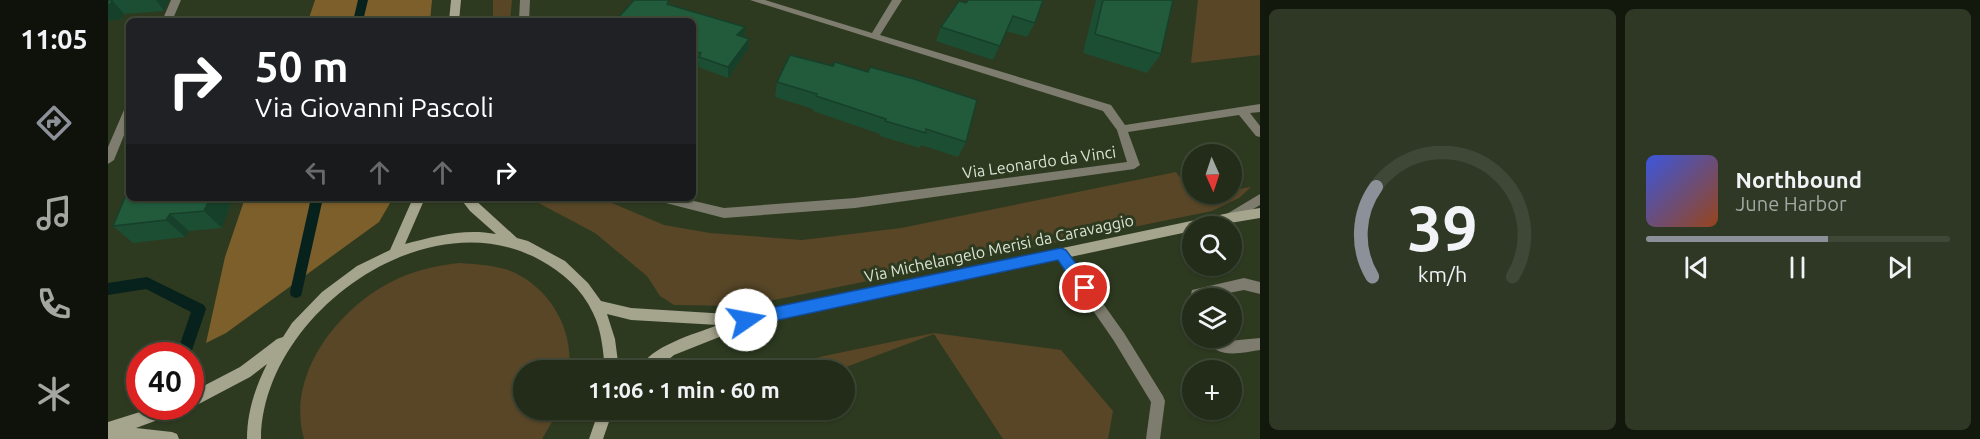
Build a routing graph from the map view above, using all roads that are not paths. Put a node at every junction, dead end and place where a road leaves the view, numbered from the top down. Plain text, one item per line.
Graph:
1 (176, 0) edge
2 (456, 0) edge
3 (525, 0) edge
4 (754, 0) edge
5 (897, 0) edge
6 (168, 18) edge
7 (454, 18) edge
8 (524, 18) edge
9 (875, 35) junction
10 (1242, 111) junction
11 (1258, 111) edge
12 (126, 117) edge
13 (1122, 129) junction
14 (1260, 133) edge
15 (108, 160) edge
16 (1260, 199) edge
17 (418, 201) edge
18 (469, 201) edge
19 (674, 201) edge
20 (1260, 213) edge
21 (1232, 216) edge
22 (1241, 216) edge
23 (1182, 228) edge
24 (513, 241) junction
25 (395, 252) junction
26 (1061, 254) junction
27 (1225, 288) edge
28 (1260, 288) edge
29 (598, 306) junction
30 (746, 320) junction
31 (285, 341) junction
32 (1260, 344) edge
33 (1242, 346) edge
34 (612, 360) edge
35 (658, 360) edge
36 (204, 394) edge
37 (140, 420) edge
38 (607, 420) edge
39 (108, 429) edge
40 (598, 434) edge
41 (108, 436) edge
42 (172, 439) edge
43 (254, 439) edge
44 (1153, 439) edge

1 - 6 street
2 - 7 street
3 - 8 street
4 - 9 street, Via Leonardo da Vinci
5 - 9 street
9 - 13 street, Via Leonardo da Vinci
10 - 11 street
10 - 13 street
10 - 14 street
12 - 15 street
13 - 19 street, Via Leonardo da Vinci
16 - 21 street
17 - 25 street
18 - 24 street
20 - 22 street, Via Michelangelo Merisi da Caravaggio
23 - 26 street, Via Michelangelo Merisi da Caravaggio
24 - 25 street
24 - 29 street
25 - 31 street
26 - 30 street, Via Michelangelo Merisi da Caravaggio
26 - 44 street
27 - 28 street
29 - 30 street, Via Michelangelo Merisi da Caravaggio
29 - 34 street
30 - 35 street, Via Michelangelo Merisi da Caravaggio
31 - 36 street
31 - 43 street
32 - 33 street
37 - 39 street
38 - 40 street
41 - 42 street

